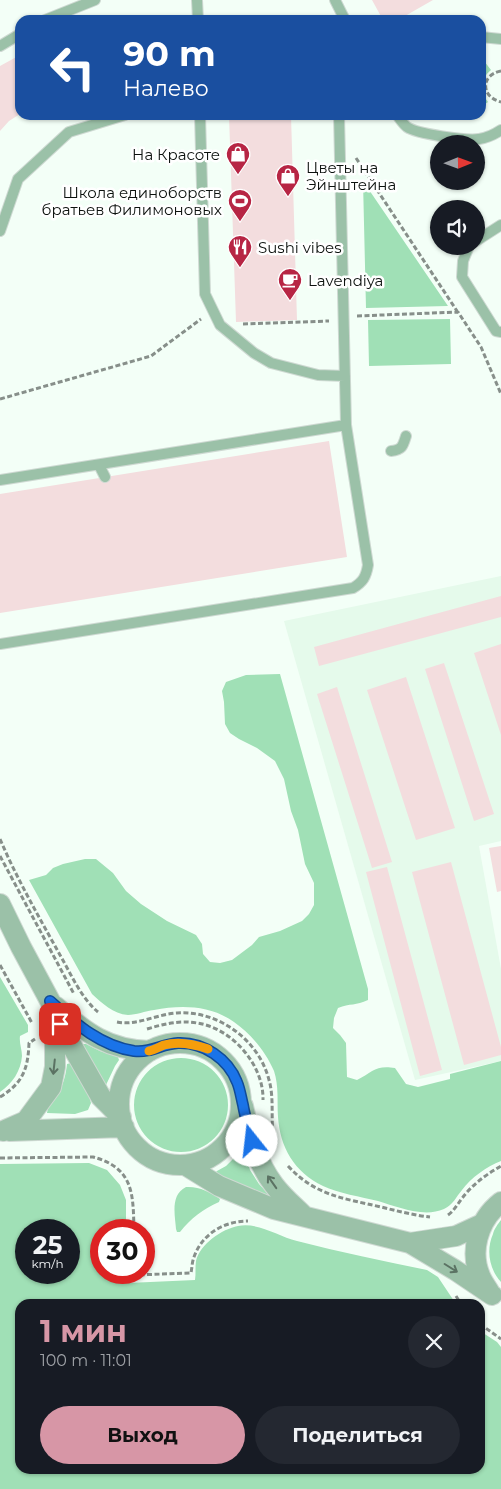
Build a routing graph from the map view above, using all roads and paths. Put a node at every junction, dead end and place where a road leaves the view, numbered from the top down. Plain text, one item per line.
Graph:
1 (95, 0) edge
2 (198, 0) edge
3 (336, 2) edge
4 (58, 15) edge
5 (198, 15) edge
6 (337, 15) edge
7 (343, 15) edge
8 (15, 37) edge
9 (486, 38) edge
10 (501, 39) edge
11 (0, 46) edge
12 (501, 71) edge
13 (501, 102) edge
14 (109, 120) edge
15 (200, 120) edge
16 (339, 120) edge
17 (401, 120) edge
18 (501, 130) edge
19 (340, 133) junction
20 (501, 225) edge
21 (0, 231) edge
22 (485, 235) edge
23 (465, 255) edge
24 (212, 311) junction
25 (458, 312) junction
26 (344, 320) junction
27 (220, 325) junction
28 (501, 332) edge
29 (345, 376) junction
30 (501, 394) edge
31 (0, 399) edge
32 (346, 425) junction
33 (406, 436) dead end
34 (391, 451) dead end
35 (99, 465) junction
36 (105, 477) dead end
37 (0, 480) edge
38 (0, 644) edge
39 (0, 839) edge
40 (0, 856) edge
41 (0, 904) edge
42 (0, 965) edge
43 (50, 1001) junction
44 (79, 1002) dead end
45 (105, 1017) dead end
46 (112, 1020) dead end
47 (34, 1027) dead end
48 (139, 1031) dead end
49 (36, 1032) dead end
50 (150, 1051) junction
51 (0, 1097) edge
52 (241, 1099) junction
53 (263, 1100) dead end
54 (122, 1122) junction
55 (2, 1131) edge
56 (274, 1140) dead end
57 (0, 1158) edge
58 (284, 1160) dead end
59 (185, 1165) junction
60 (501, 1166) edge
61 (501, 1202) edge
62 (442, 1216) dead end
63 (306, 1218) junction
64 (435, 1218) dead end
65 (134, 1219) edge
66 (254, 1222) dead end
67 (482, 1224) junction
68 (410, 1243) junction
69 (155, 1274) edge
70 (453, 1292) dead end
71 (458, 1299) edge
72 (496, 1299) edge
73 (485, 1328) edge
74 (501, 1339) edge

1 - 4 lane
2 - 5 lane
3 - 6 lane
3 - 7 lane
8 - 11 lane
9 - 10 lane
12 - 13 path
14 - 21 lane
15 - 24 lane
16 - 19 lane
17 - 18 lane
19 - 25 path
19 - 26 lane
20 - 22 lane
23 - 28 lane
24 - 27 lane
24 - 31 path
25 - 26 path
25 - 30 path
26 - 27 path
26 - 29 lane
27 - 29 lane
29 - 32 lane
32 - 35 lane
32 - 38 lane
33 - 34 lane
35 - 36 lane
35 - 37 lane
39 - 45 path
40 - 44 path
41 - 43 street
42 - 47 path
43 - 50 street
43 - 54 street
43 -> 55 street
46 - 56 path
48 - 53 path
49 - 51 path
50 - 52 street
50 - 54 street
52 - 59 street
63 -> 52 street
54 - 55 street
54 - 59 street
57 - 65 path
58 - 64 path
59 - 63 street
60 - 62 path
61 - 67 street
63 - 68 street
66 - 69 path
67 - 68 street
67 - 72 street
68 -> 72 street
70 - 71 path
73 - 74 path

